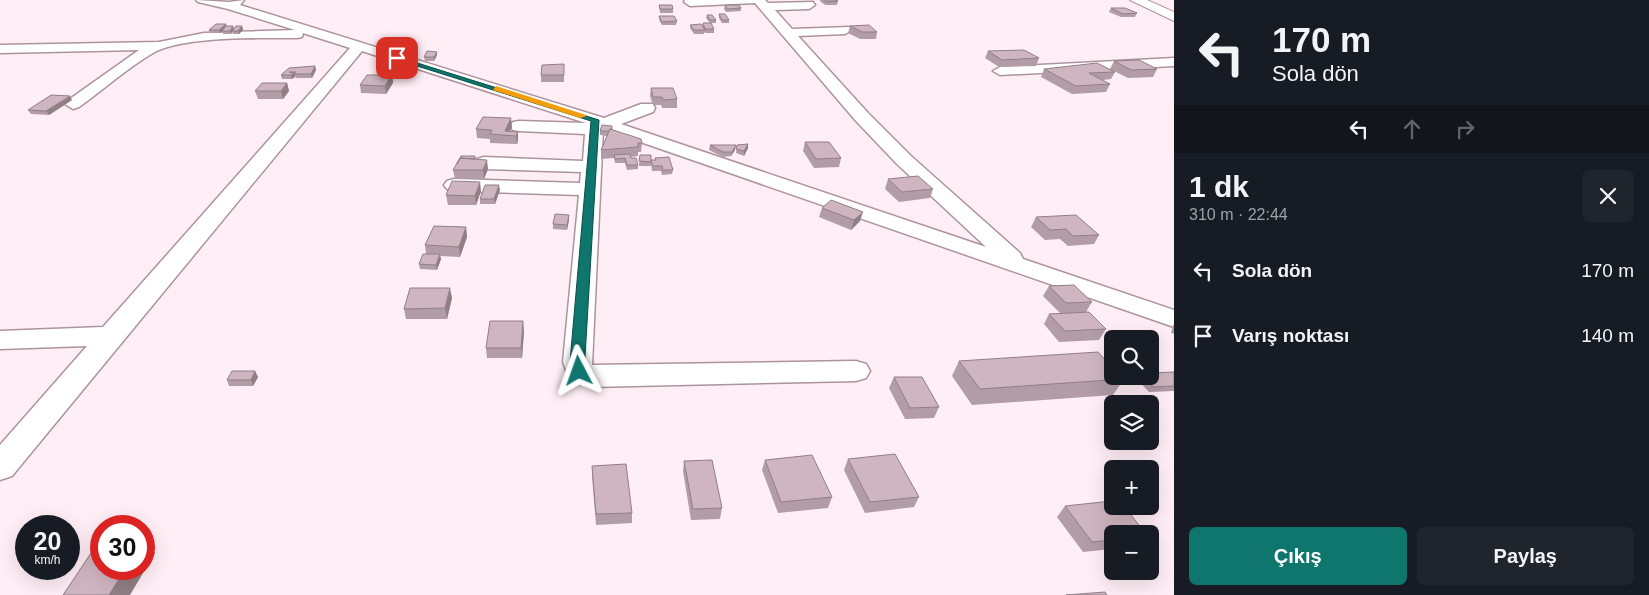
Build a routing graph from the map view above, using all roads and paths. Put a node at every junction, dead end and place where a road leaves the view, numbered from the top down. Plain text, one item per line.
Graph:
1 (202, 0) edge
2 (1136, 0) edge
3 (690, 2) dead end
4 (759, 2) edge
5 (234, 3) edge
6 (809, 5) dead end
7 (1174, 18) edge
8 (845, 30) dead end
9 (789, 33) junction
10 (320, 34) junction
11 (162, 45) junction
12 (359, 46) junction
13 (0, 49) edge
14 (1174, 62) edge
15 (1000, 72) dead end
16 (73, 104) dead end
17 (647, 108) dead end
18 (598, 124) junction
19 (519, 126) dead end
20 (484, 163) edge
21 (590, 178) junction
22 (454, 185) edge
23 (1019, 265) junction
24 (1174, 319) edge
25 (111, 336) junction
26 (0, 340) edge
27 (856, 371) dead end
28 (0, 467) edge

1 - 5 street
2 - 7 highway
3 - 4 street
4 - 6 street
4 - 9 street
5 - 10 street
8 - 9 street
9 - 23 street
10 - 11 street
10 - 12 street
11 - 13 street
11 - 16 street
12 - 18 street
12 - 25 street
14 - 15 street
17 - 18 street
18 - 19 street
18 - 21 street
18 - 23 street
20 - 21 street
21 - 22 street
21 - 27 street
23 - 24 street
25 - 26 street
25 - 28 street

